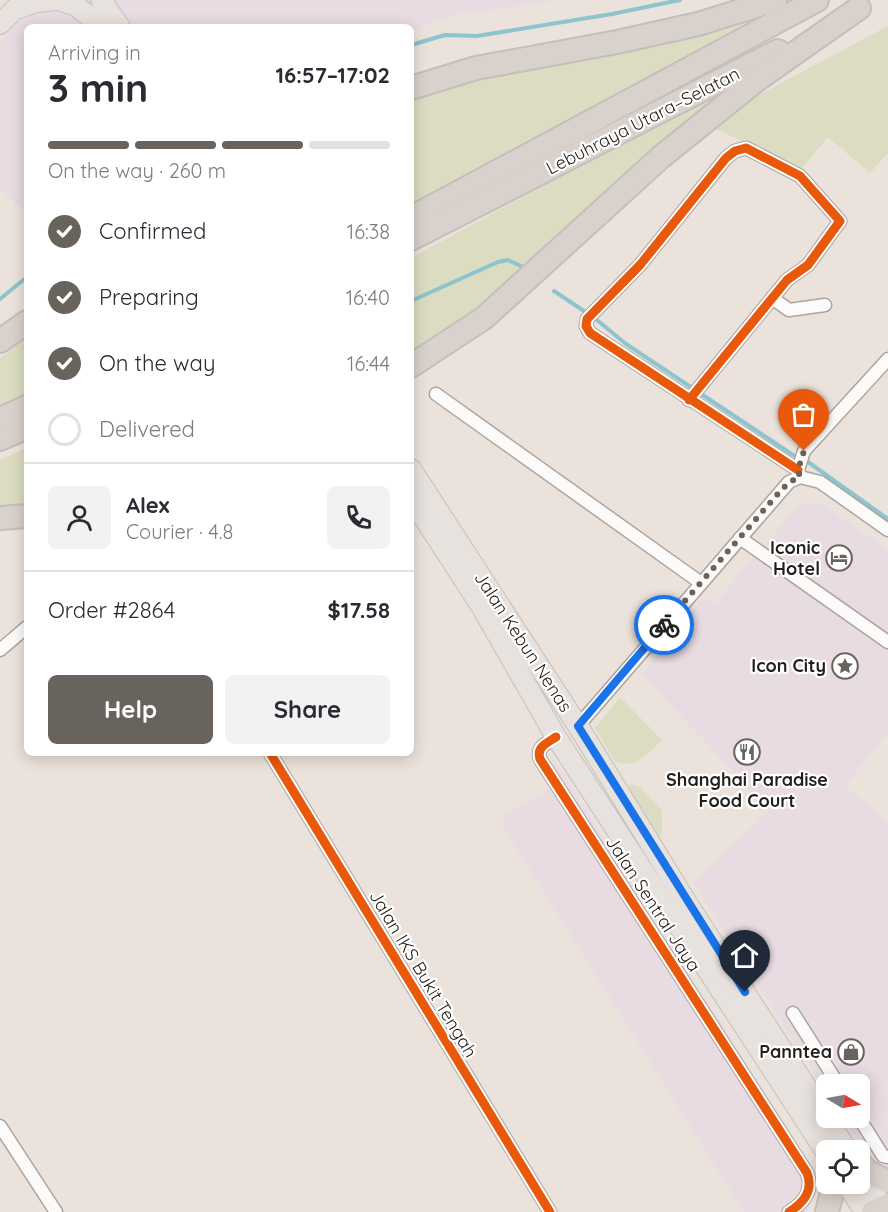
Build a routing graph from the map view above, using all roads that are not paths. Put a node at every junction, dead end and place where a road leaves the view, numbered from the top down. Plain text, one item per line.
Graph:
1 (58, 0) edge
2 (83, 0) edge
3 (101, 0) edge
4 (775, 0) edge
5 (817, 0) edge
6 (866, 4) edge
7 (12, 11) edge
8 (108, 19) edge
9 (414, 87) edge
10 (414, 216) edge
11 (414, 237) edge
12 (772, 298) junction
13 (825, 305) dead end
14 (24, 324) edge
15 (0, 341) edge
16 (887, 361) edge
17 (414, 364) edge
18 (436, 394) dead end
19 (694, 394) junction
20 (24, 408) edge
21 (0, 418) edge
22 (24, 428) edge
23 (0, 439) edge
24 (801, 465) junction
25 (414, 474) edge
26 (414, 503) edge
27 (24, 516) edge
28 (0, 518) edge
29 (888, 530) edge
30 (740, 538) junction
31 (701, 583) junction
32 (24, 630) edge
33 (888, 642) edge
34 (0, 650) edge
35 (578, 726) junction
36 (556, 736) junction
37 (272, 756) edge
38 (793, 1013) dead end
39 (832, 1074) edge
40 (0, 1126) edge
41 (865, 1128) edge
42 (818, 1140) edge
43 (841, 1140) edge
44 (888, 1157) edge
45 (870, 1173) edge
46 (888, 1182) edge
47 (870, 1191) edge
48 (832, 1194) edge
49 (859, 1194) edge
50 (879, 1210) edge
51 (56, 1212) edge
52 (550, 1212) edge
53 (789, 1212) edge
54 (827, 1212) edge

1 - 7 main road
1 - 8 main road
2 - 8 main road
3 - 8 main road
4 - 9 highway
5 - 10 highway, Lebuhraya Utara–Selatan
6 - 11 highway, Lebuhraya Utara–Selatan
6 - 17 highway
12 - 13 street
12 - 19 street
12 - 19 street
14 - 15 highway
16 - 24 street
18 - 31 street
19 - 24 street
20 - 21 highway
22 - 23 highway
24 - 29 street
24 - 30 street
25 - 35 main road, Jalan Kebun Nenas
26 - 36 main road, Jalan Kebun Nenas
27 - 28 highway
30 - 31 street
30 - 33 street
31 - 35 street
32 - 34 street
35 - 43 main road, Jalan Kebun Nenas
36 - 42 main road, Jalan Kebun Nenas
36 - 53 street, Jalan Sentral Jaya
37 - 52 street, Jalan IKS Bukit Tengah
38 - 39 street
40 - 51 street
41 - 44 street
45 - 46 highway
47 - 50 main road
48 - 54 highway
49 - 50 main road

